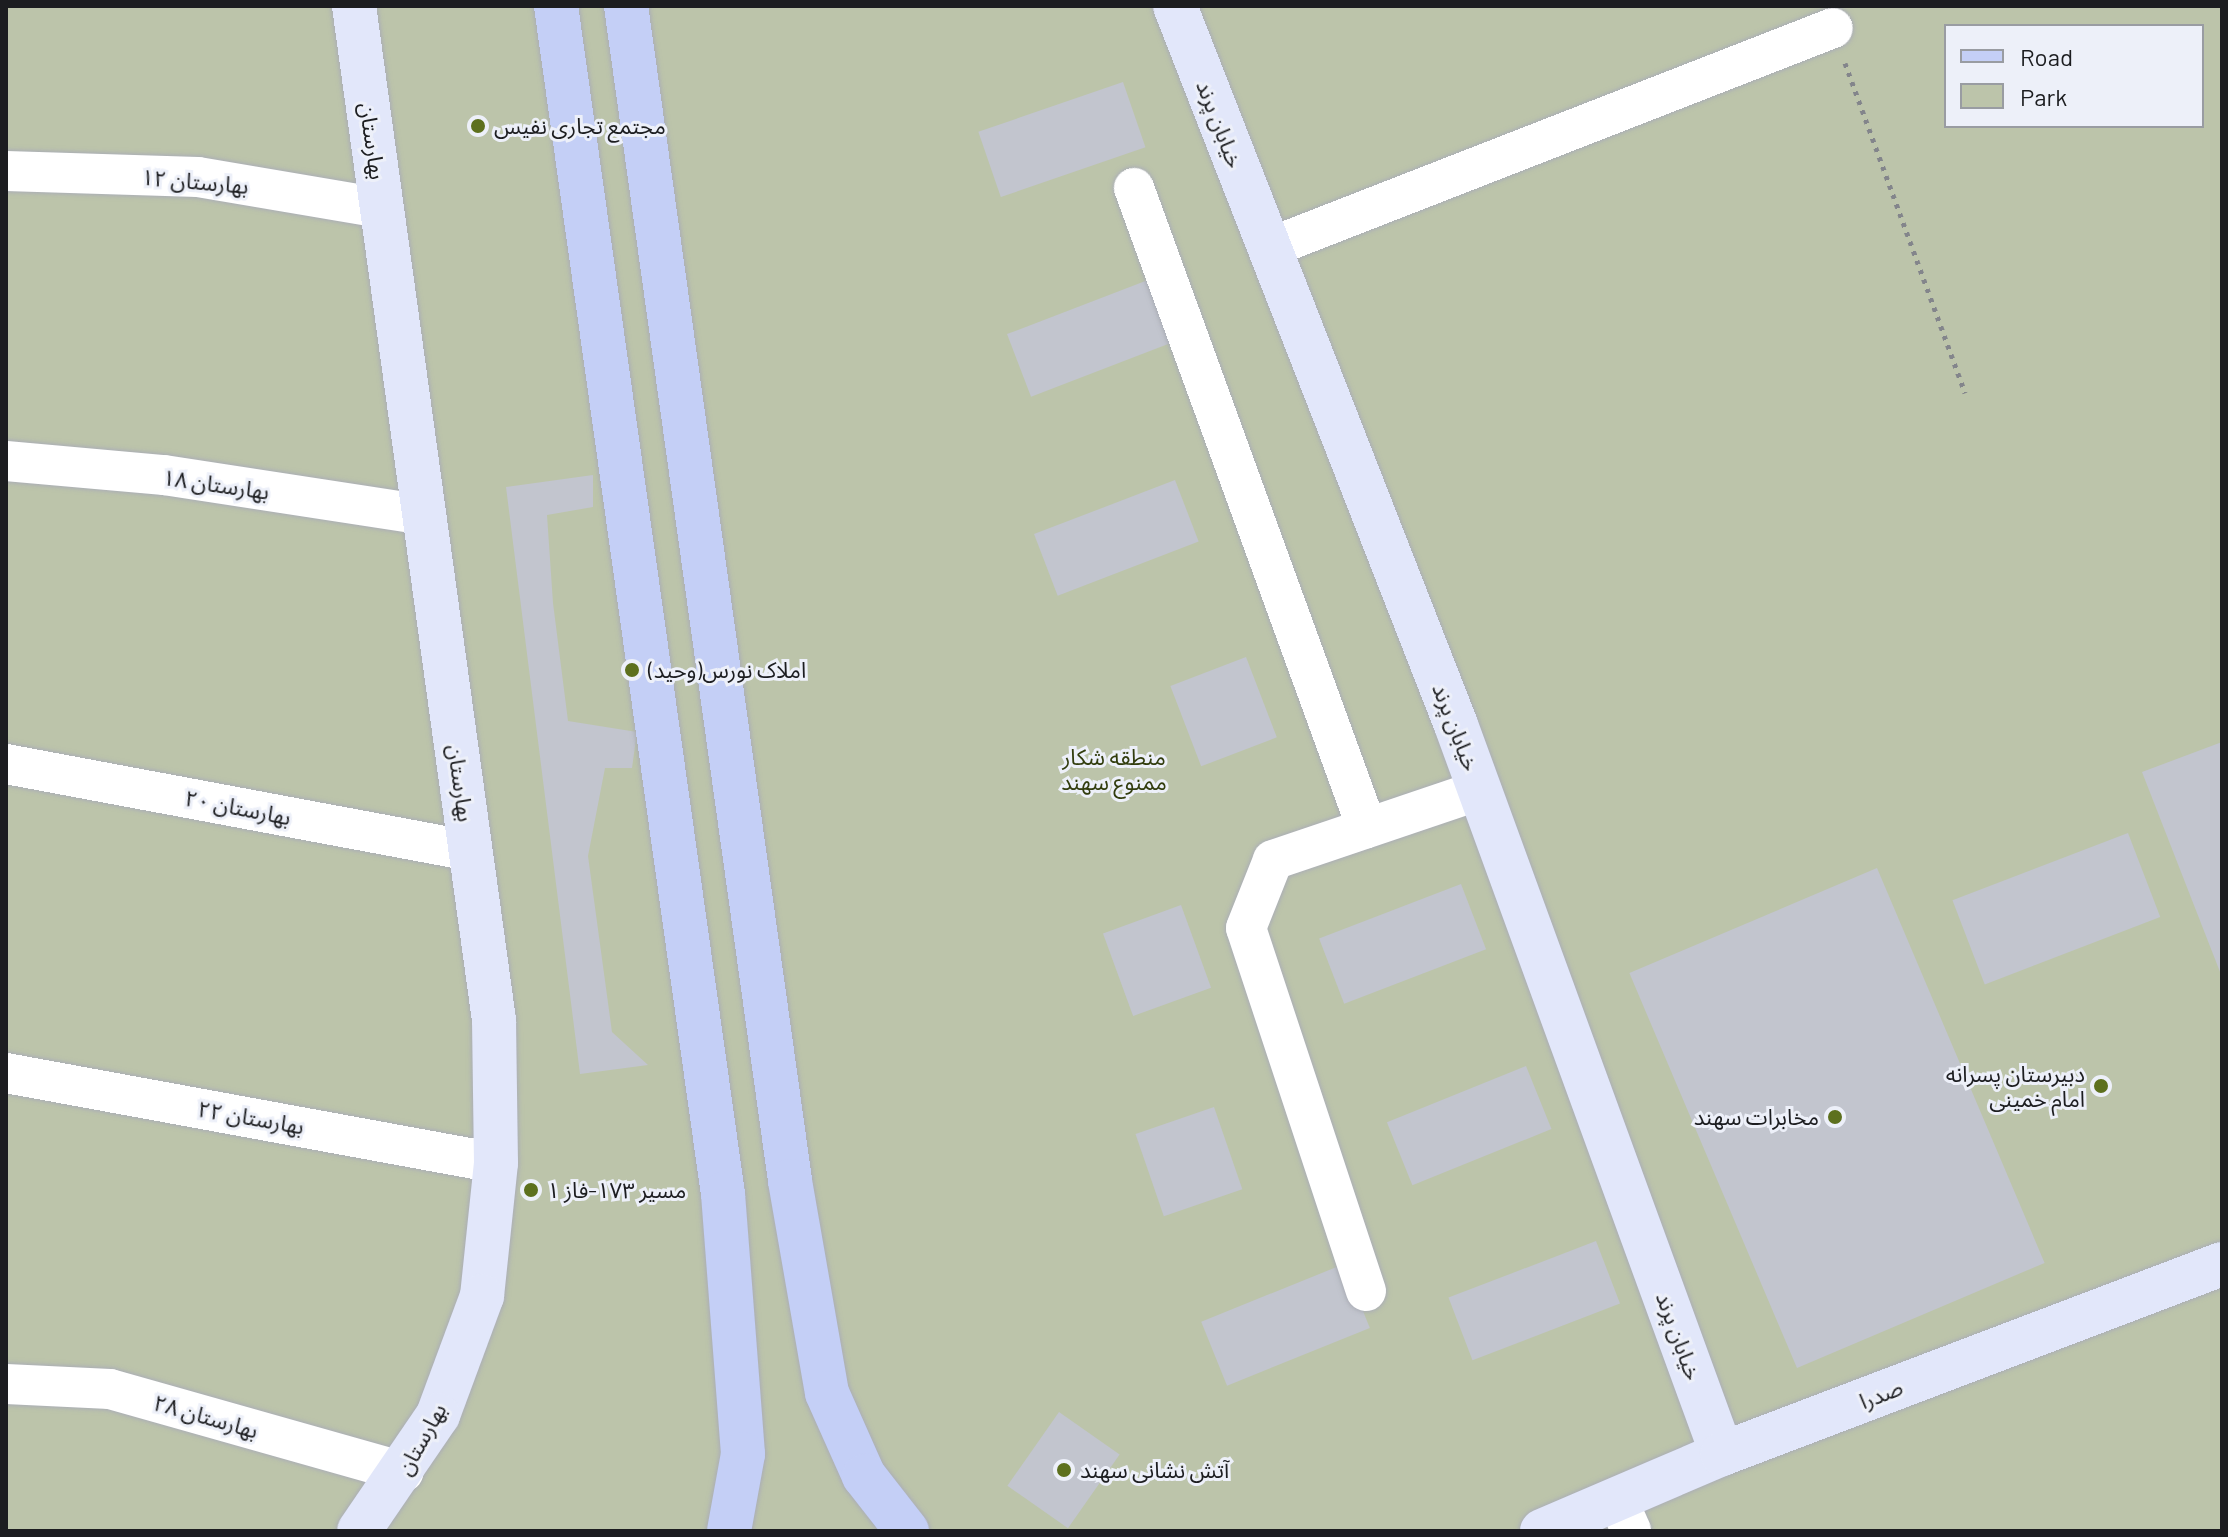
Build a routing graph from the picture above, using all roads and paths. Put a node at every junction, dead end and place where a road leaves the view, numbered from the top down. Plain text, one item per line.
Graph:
1 (354, 6) edge
2 (556, 6) edge
3 (626, 6) edge
4 (1175, 6) edge
5 (1833, 28) joint
6 (6, 171) edge
7 (1134, 188) dead end
8 (382, 208) junction
9 (1269, 248) junction
10 (1965, 393) dead end
11 (6, 461) edge
12 (425, 515) junction
13 (6, 764) edge
14 (1480, 790) junction
15 (1367, 828) junction
16 (471, 851) junction
17 (6, 1073) edge
18 (496, 1163) junction
19 (2222, 1264) edge
20 (1366, 1291) dead end
21 (6, 1384) edge
22 (1722, 1454) junction
23 (403, 1472) junction
24 (1624, 1515) edge
25 (359, 1531) edge
26 (729, 1531) edge
27 (907, 1531) edge
28 (1542, 1531) edge

1 - 8 street, بهارستان
2 - 26 main road
3 - 27 main road
4 - 9 street, خیابان پرند
5 - 9 street
5 - 10 path
6 - 8 street, بهارستان ۱۲
7 - 15 street
8 - 12 street, بهارستان
9 - 14 street, خیابان پرند
11 - 12 street, بهارستان ۱۸
12 - 16 street, بهارستان
13 - 16 street, بهارستان ۲۰
14 - 15 street
14 - 22 street, خیابان پرند
15 - 20 street
16 - 18 street, بهارستان
17 - 18 street, بهارستان ۲۲
18 - 23 street, بهارستان
19 - 22 street, صدرا
21 - 23 street, بهارستان ۲۸
22 - 24 street, صدرا
23 - 25 street, بهارستان
24 - 28 street, صدرا

